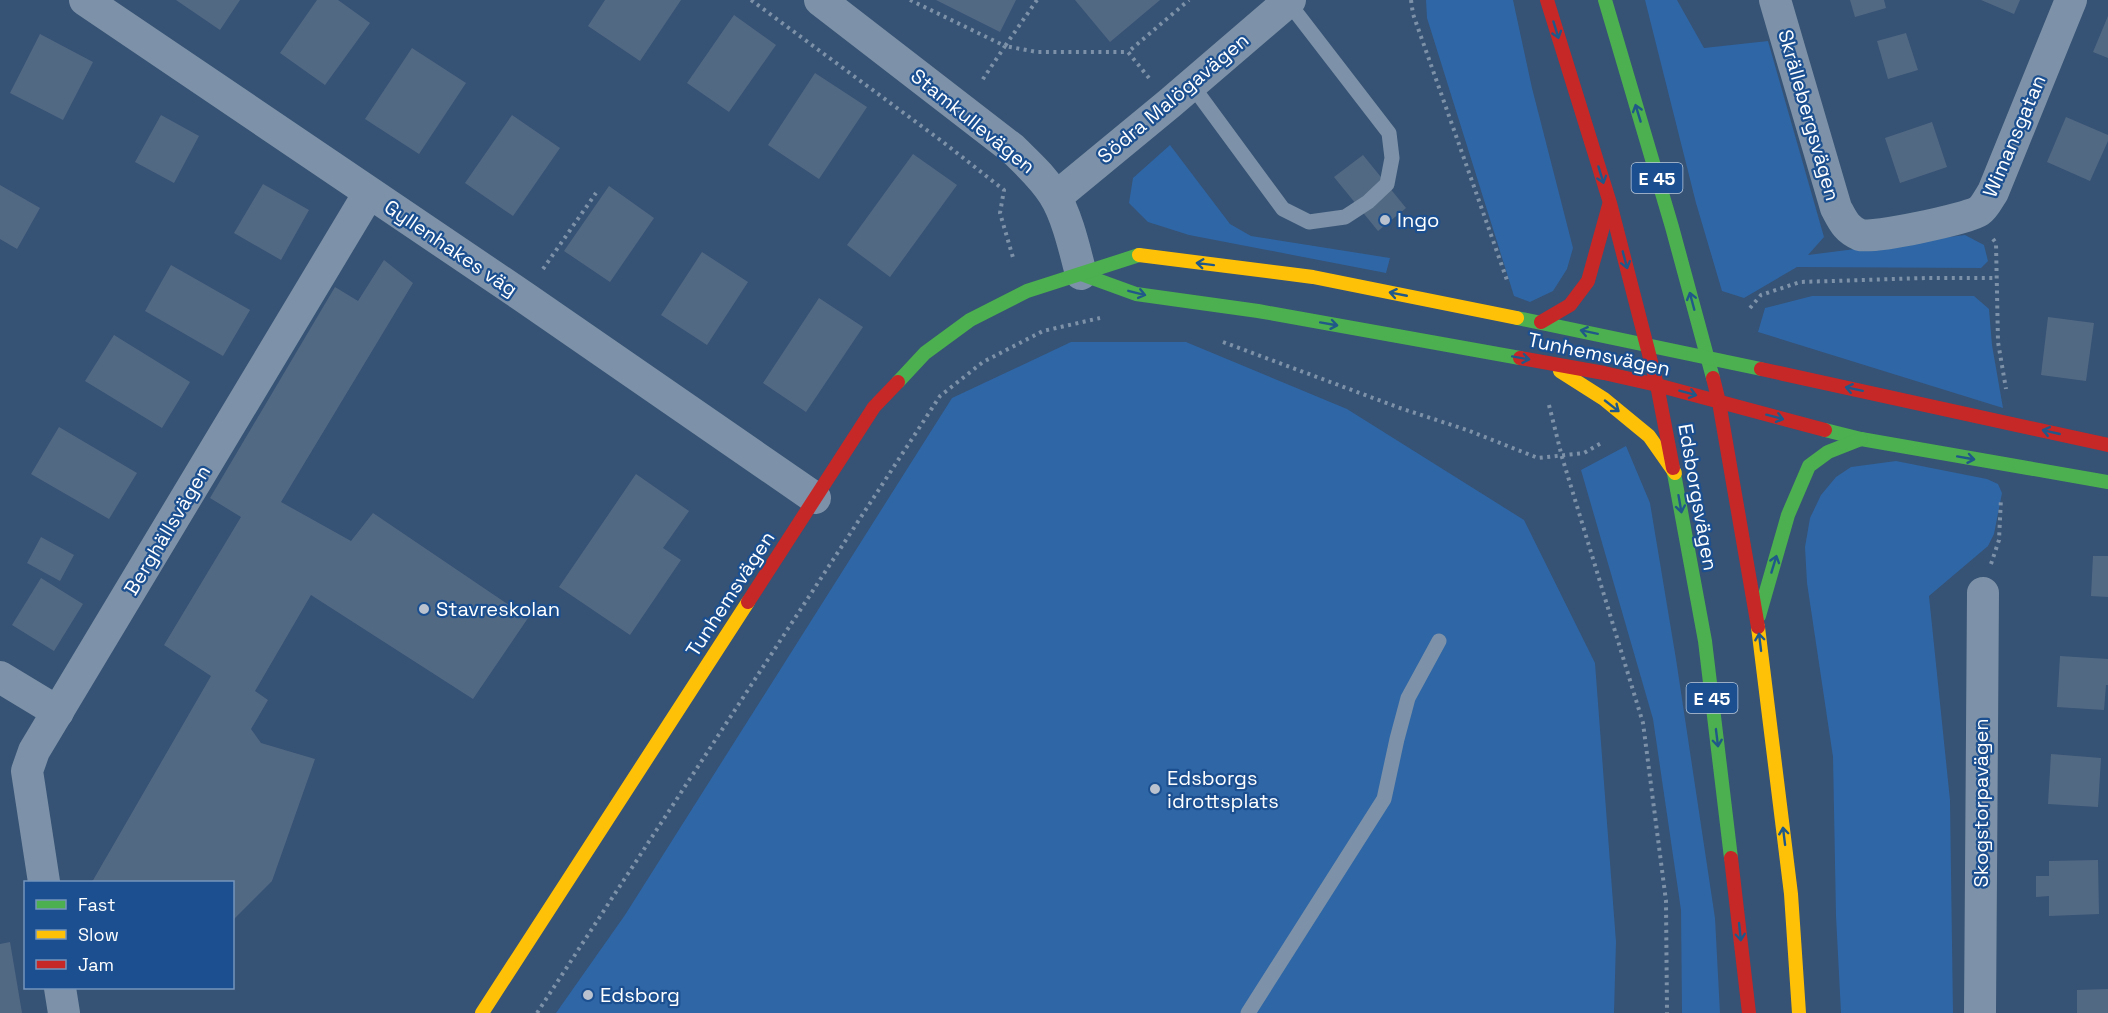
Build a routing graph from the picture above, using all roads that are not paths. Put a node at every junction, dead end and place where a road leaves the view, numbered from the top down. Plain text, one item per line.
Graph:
1 (85, 0) edge
2 (820, 0) edge
3 (1547, 0) edge
4 (1605, 0) edge
5 (1775, 0) edge
6 (2071, 0) edge
7 (1289, 1) edge
8 (1180, 94) junction
9 (369, 193) junction
10 (1056, 197) junction
11 (1610, 203) junction
12 (1847, 228) joint
13 (1081, 274) junction
14 (1541, 322) junction
15 (1646, 344) junction
16 (1707, 357) junction
17 (1546, 362) junction
18 (1658, 385) junction
19 (1719, 402) junction
20 (1861, 439) junction
21 (2108, 445) edge
22 (1675, 473) junction
23 (2108, 482) edge
24 (814, 498) junction
25 (1983, 593) road end
26 (1757, 620) junction
27 (1439, 641) dead end
28 (0, 677) edge
29 (58, 712) junction
30 (13, 771) edge
31 (44, 881) edge
32 (60, 989) edge
33 (64, 1013) edge
34 (482, 1013) edge
35 (1248, 1013) edge
36 (1749, 1013) edge
37 (1799, 1013) edge
38 (1980, 1013) edge

1 - 9 street, Gyllenhakes väg
2 - 10 street, Stamkullevägen
3 -> 11 main road, Edsborgsvägen / E 45
16 -> 4 main road, Edsborgsvägen / E 45
5 - 12 street, Skrällebergsvägen
6 - 12 street, Wimansgatan
7 - 8 street, Södra Malögavägen
7 - 8 lane
8 - 10 street, Södra Malögavägen
9 - 24 street, Gyllenhakes väg
9 - 29 street, Berghällsvägen
10 - 13 street, Stamkullevägen
11 - 14 main road
11 -> 15 main road, Edsborgsvägen / E 45
14 -> 13 main road, Tunhemsvägen
13 -> 17 main road, Tunhemsvägen
13 - 24 main road, Tunhemsvägen
15 -> 14 main road, Tunhemsvägen
15 - 16 main road, Tunhemsvägen
15 - 18 main road, Edsborgsvägen / E 45
16 - 19 main road, Edsborgsvägen / E 45
21 -> 16 main road, Tunhemsvägen
17 - 18 main road, Tunhemsvägen
17 -> 22 main road
18 -> 19 main road, Tunhemsvägen
18 - 22 main road, Edsborgsvägen / E 45
19 -> 20 main road, Tunhemsvägen
19 - 26 main road, Edsborgsvägen / E 45
20 -> 23 main road, Tunhemsvägen
26 -> 20 main road
22 -> 36 main road, Edsborgsvägen / E 45
24 - 34 main road, Tunhemsvägen
25 - 38 street, Skogstorpavägen
37 -> 26 main road, Edsborgsvägen / E 45
27 - 35 lane
28 - 29 street
29 - 30 street, Berghällsvägen
30 - 31 street, Berghällsvägen
32 - 33 street

